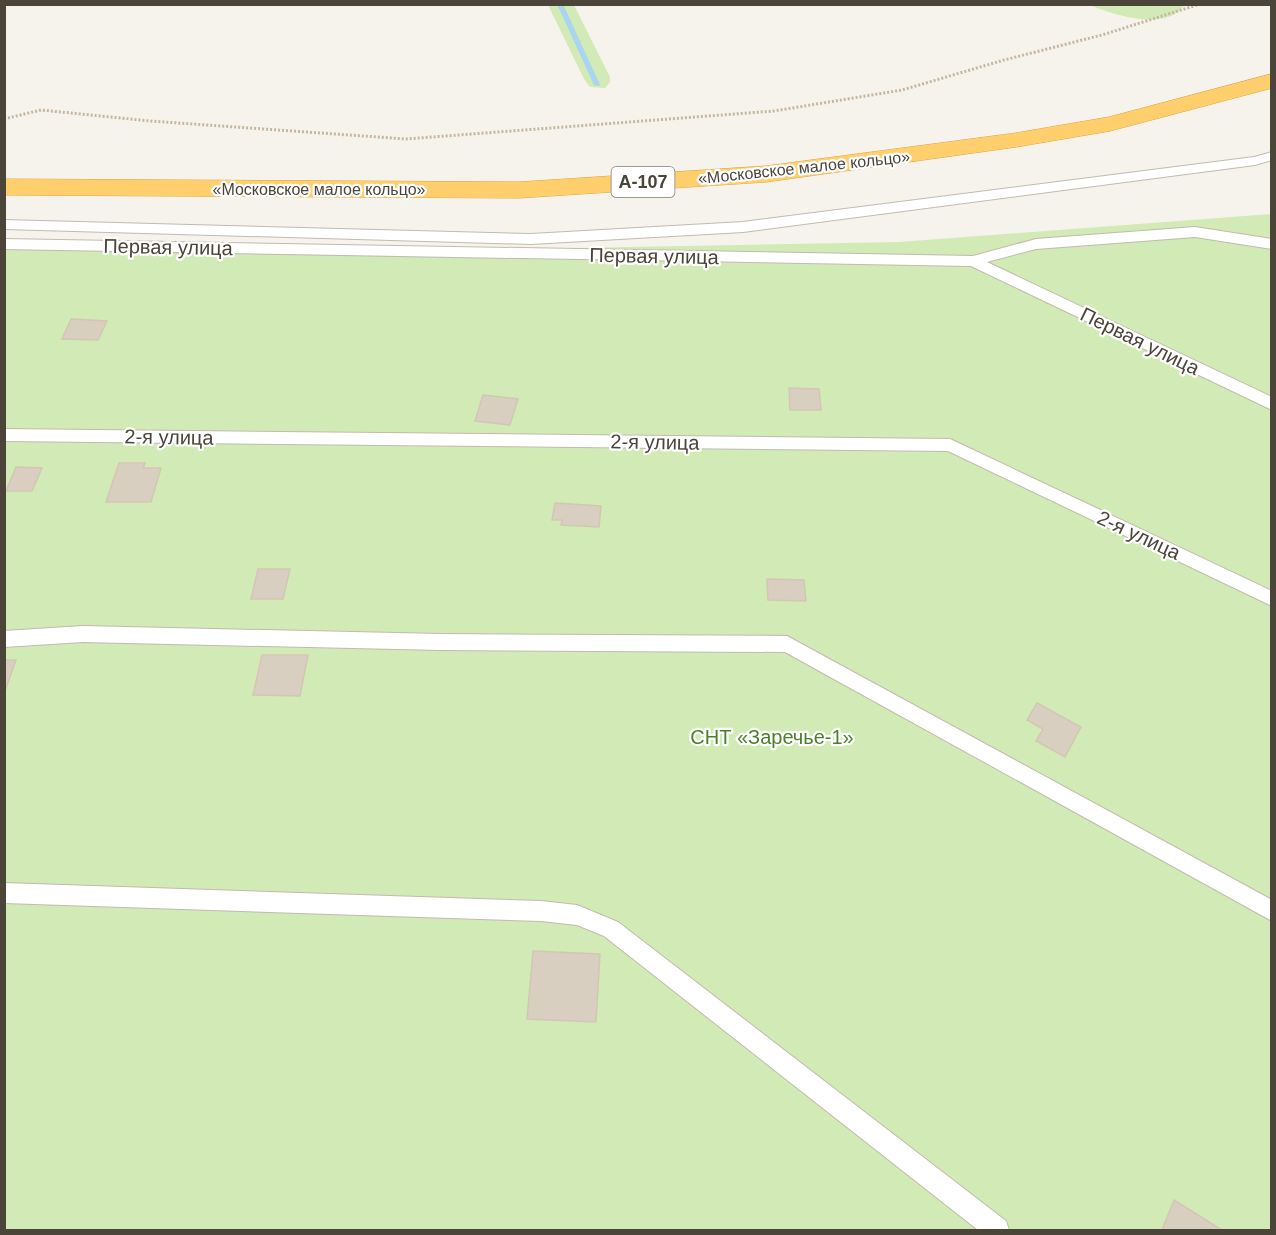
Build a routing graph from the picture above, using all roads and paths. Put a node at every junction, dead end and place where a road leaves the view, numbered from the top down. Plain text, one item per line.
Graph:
1 (1200, 4) edge
2 (1272, 81) edge
3 (4, 119) edge
4 (1272, 156) edge
5 (4, 187) edge
6 (4, 224) edge
7 (4, 244) edge
8 (1272, 244) edge
9 (974, 261) junction
10 (1272, 404) edge
11 (4, 435) edge
12 (1272, 598) edge
13 (4, 639) edge
14 (4, 893) edge
15 (1272, 911) edge
16 (997, 1230) edge

1 - 3 path
2 - 5 highway, «Московское малое кольцо» / А-107
4 - 6 lane
7 - 9 lane, Первая улица
8 - 9 lane
9 - 10 lane, Первая улица
11 - 12 lane, 2-я улица
13 - 15 lane
14 - 16 lane

